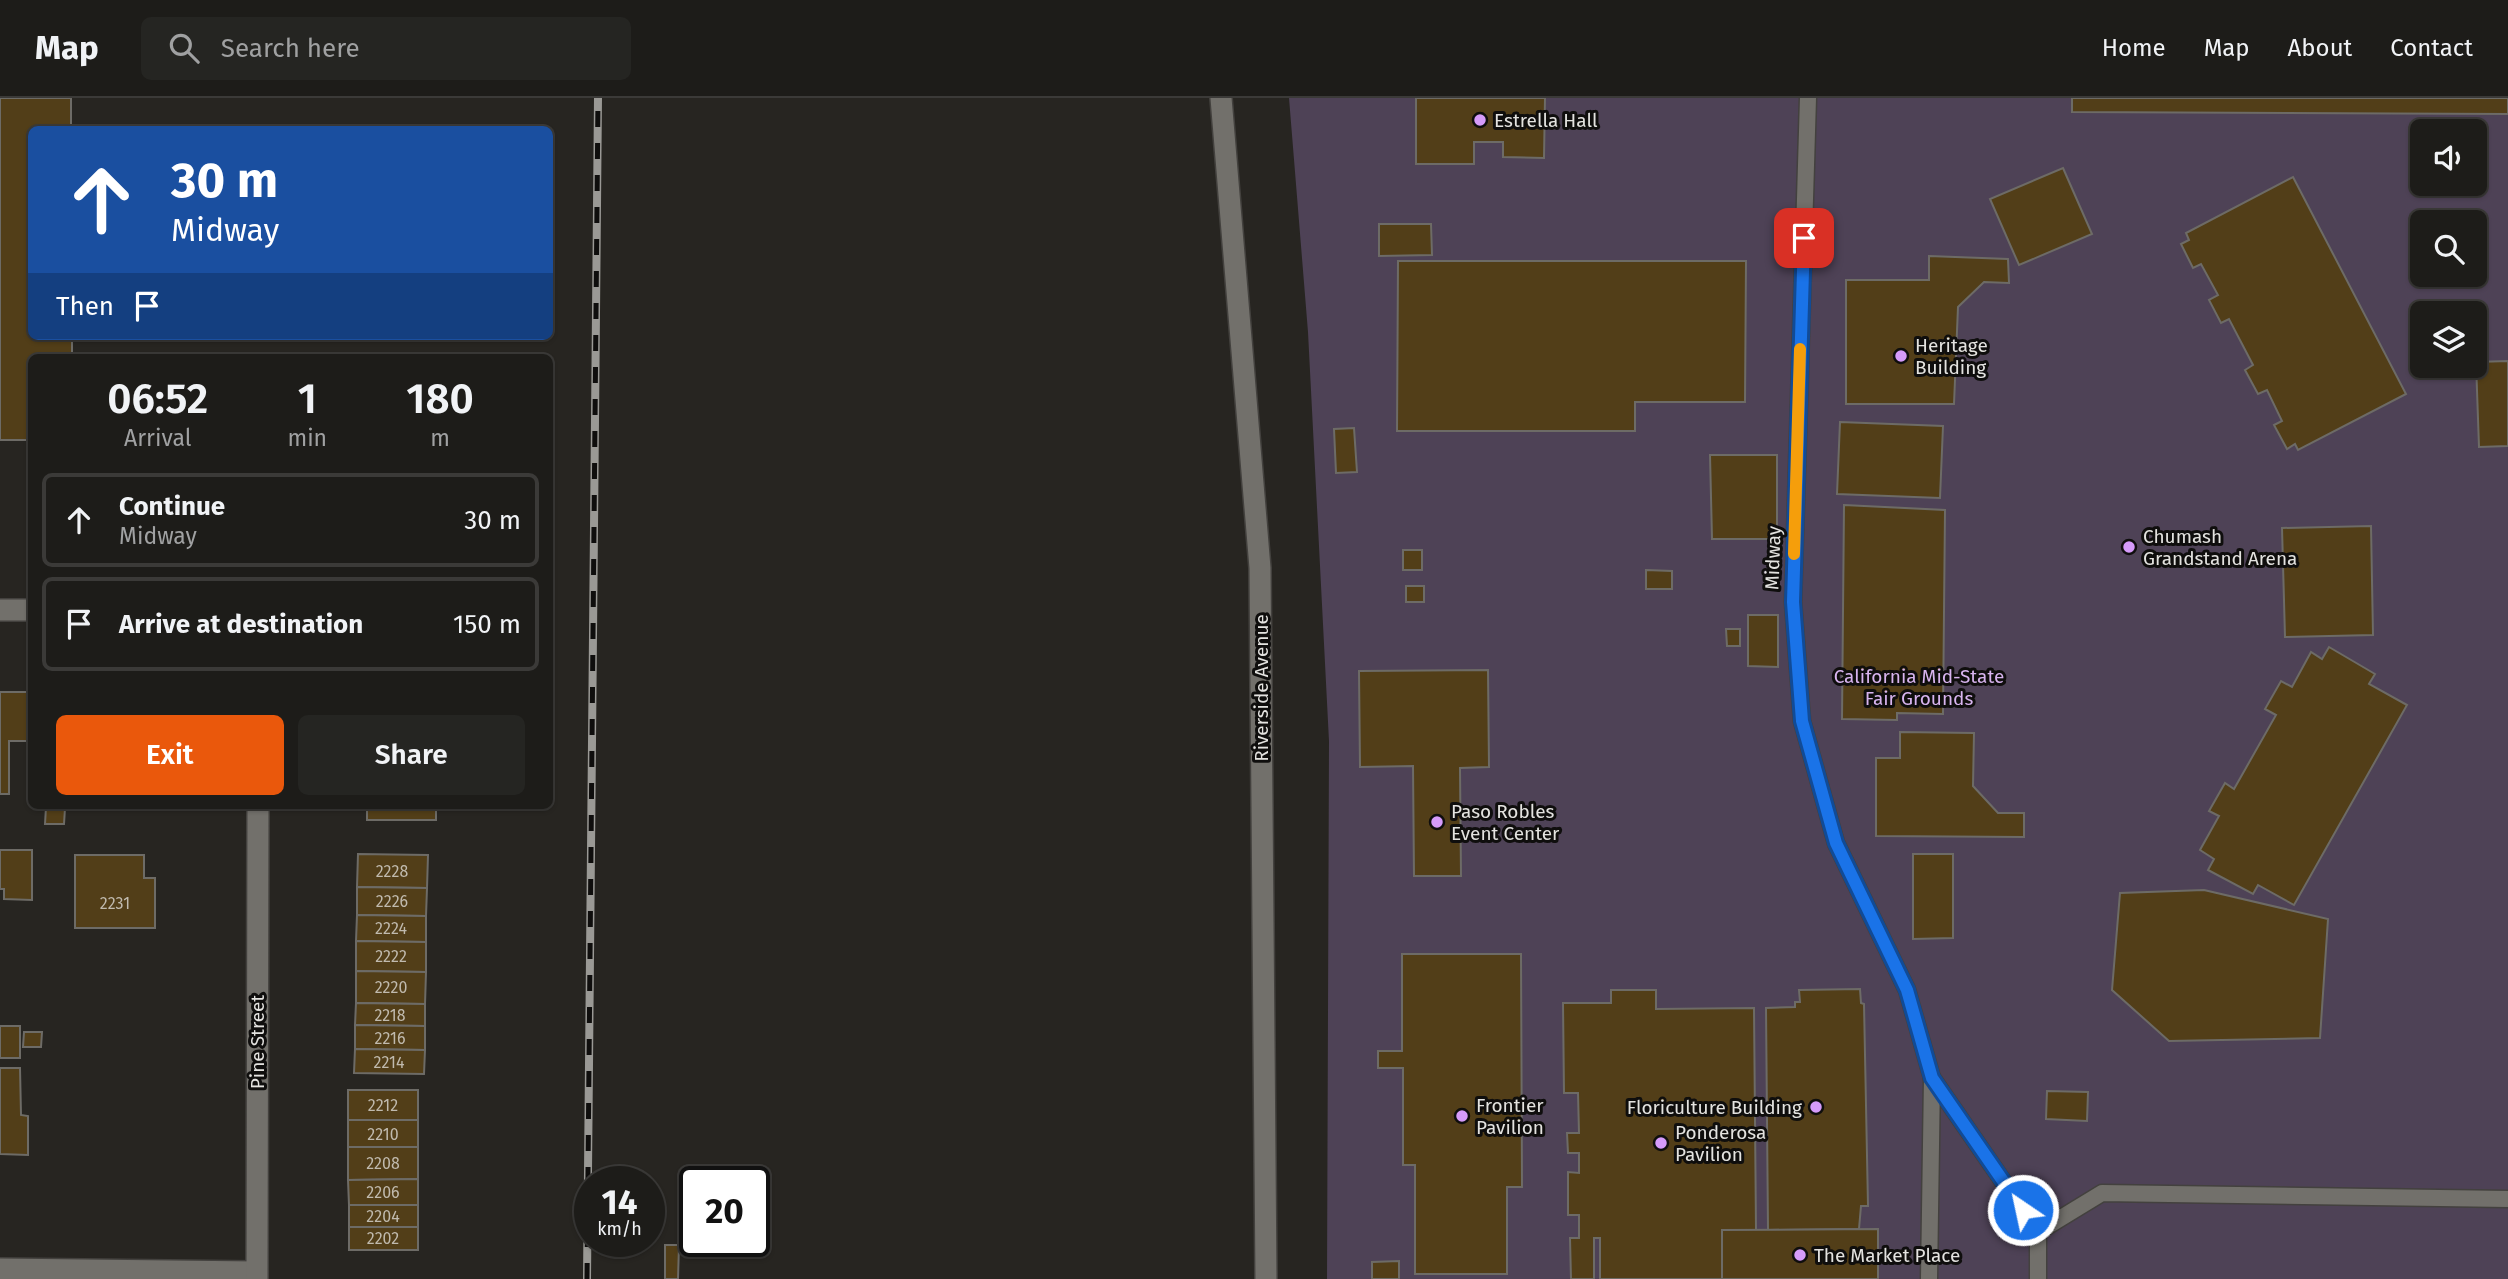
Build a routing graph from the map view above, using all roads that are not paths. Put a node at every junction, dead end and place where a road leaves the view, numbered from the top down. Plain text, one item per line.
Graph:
1 (1221, 98) edge
2 (1808, 98) edge
3 (0, 610) edge
4 (28, 610) edge
5 (258, 809) edge
6 (1932, 1078) junction
7 (2508, 1199) edge
8 (2038, 1232) junction
9 (0, 1269) edge
10 (256, 1275) edge
11 (1266, 1279) edge
12 (1929, 1279) edge
13 (2038, 1279) edge

1 - 11 main road, Riverside Avenue
2 - 6 lane, Midway
3 - 4 main road
5 - 10 main road, Pine Street
6 - 8 lane
6 - 12 lane
7 - 8 lane
8 - 13 lane
9 - 10 main road

